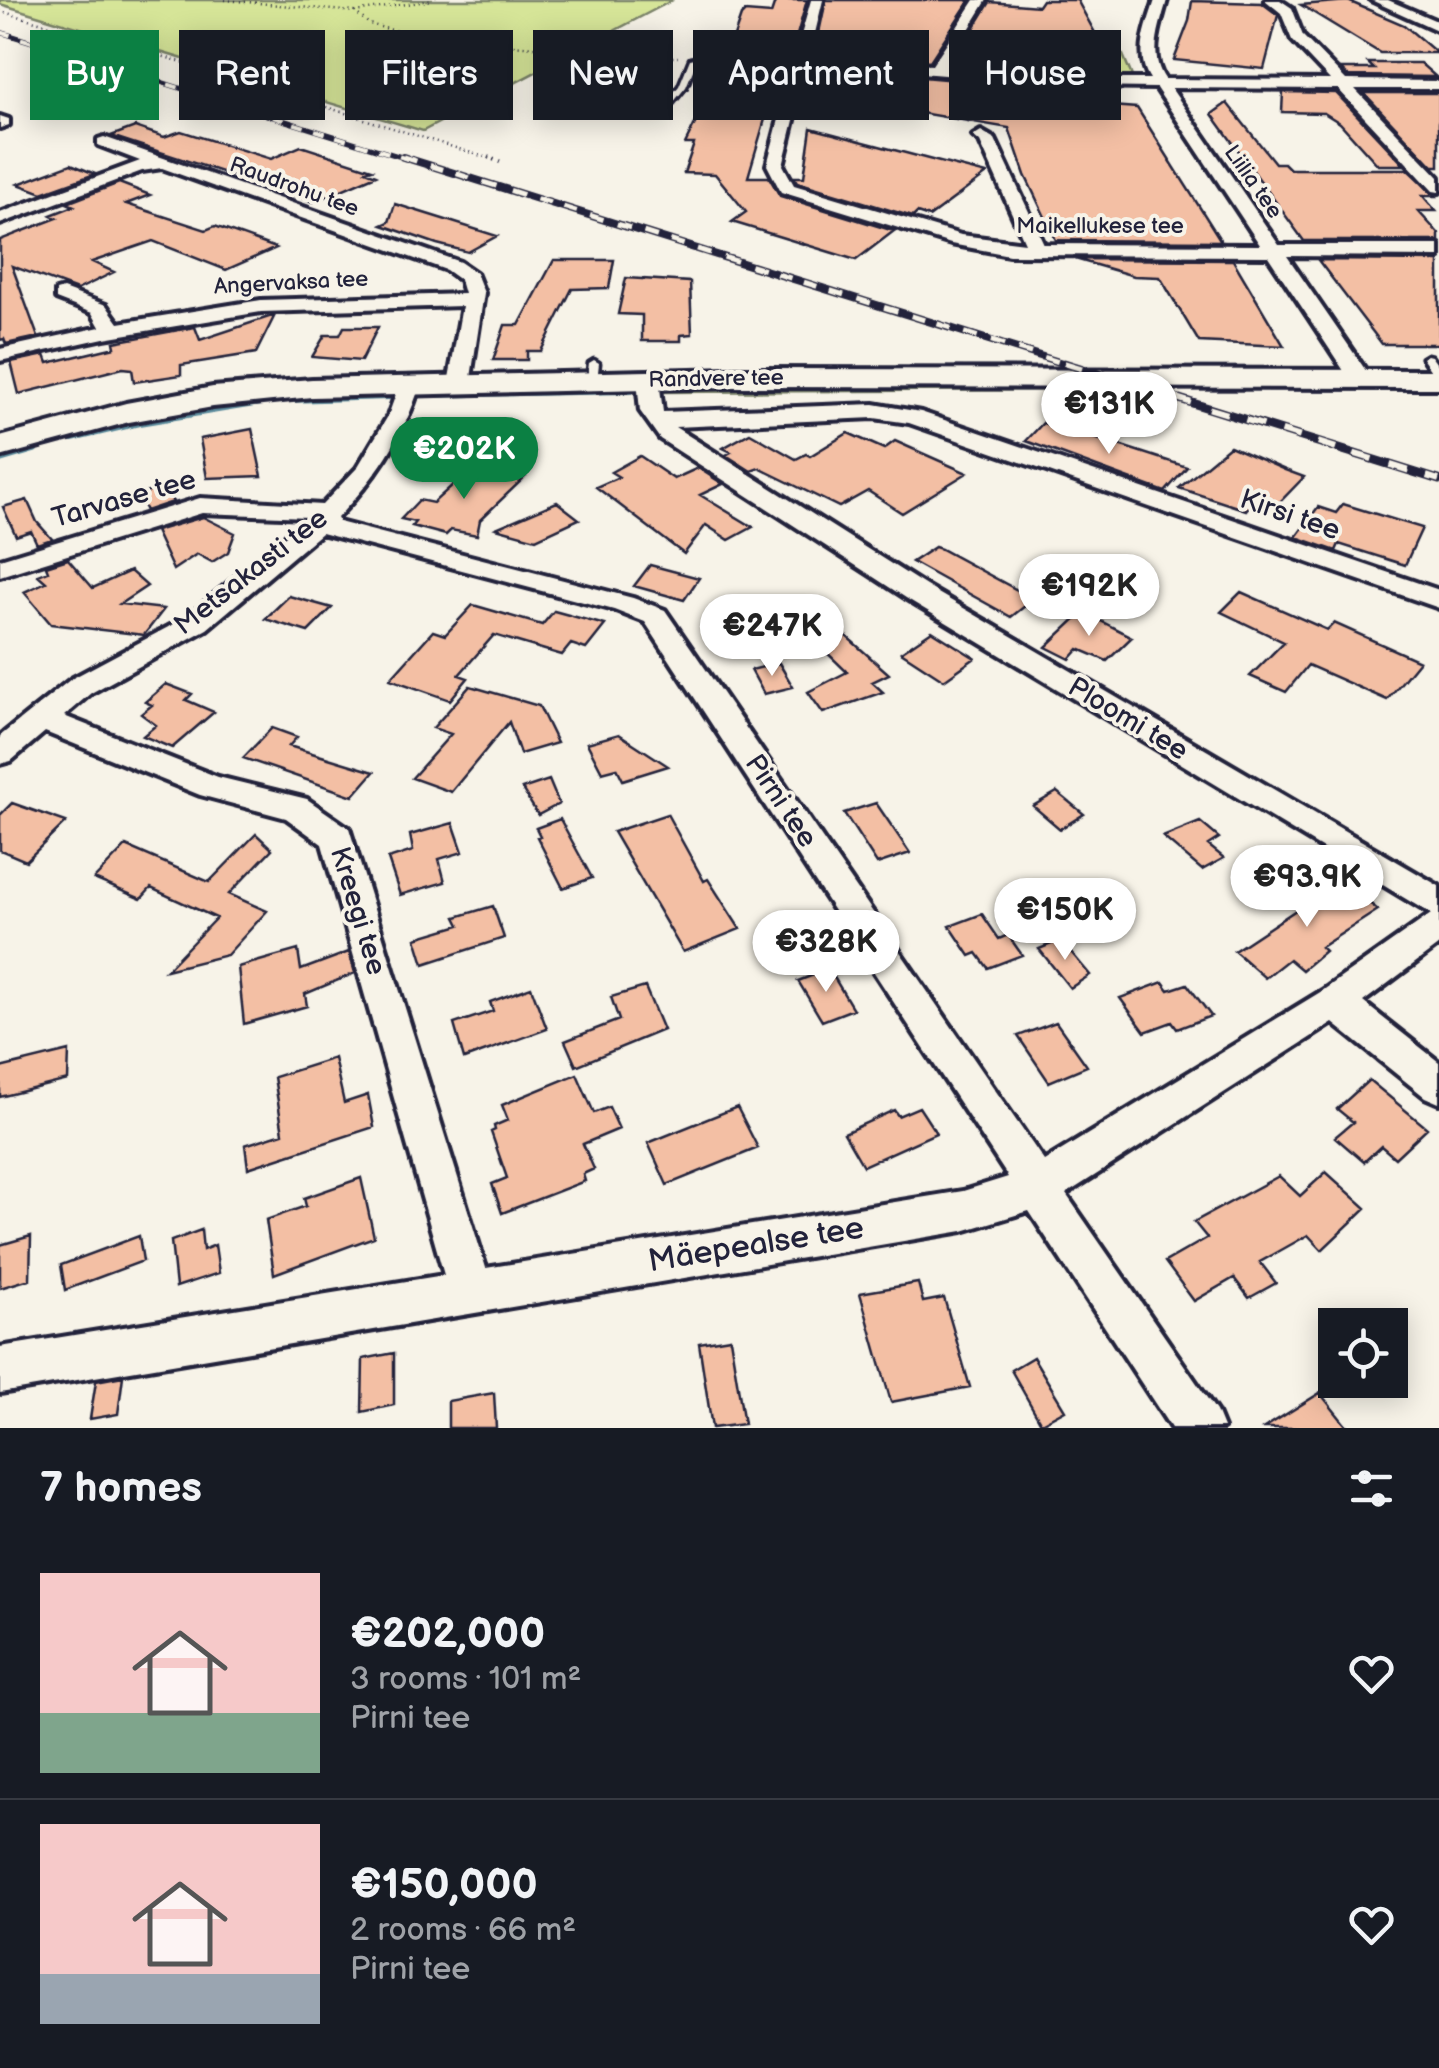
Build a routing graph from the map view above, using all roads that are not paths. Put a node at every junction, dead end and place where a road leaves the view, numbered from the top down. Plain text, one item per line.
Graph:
1 (817, 0) edge
2 (981, 0) edge
3 (1161, 0) edge
4 (1271, 0) edge
5 (1376, 0) edge
6 (1439, 28) edge
7 (810, 30) edge
8 (693, 66) edge
9 (929, 68) edge
10 (937, 69) junction
11 (1159, 84) junction
12 (1342, 85) junction
13 (1439, 85) edge
14 (673, 100) edge
15 (787, 120) edge
16 (980, 136) dead end
17 (104, 142) dead end
18 (163, 163) junction
19 (1439, 187) edge
20 (0, 219) edge
21 (1037, 249) junction
22 (1273, 250) junction
23 (1439, 252) edge
24 (63, 295) dead end
25 (474, 300) junction
26 (113, 330) junction
27 (0, 355) edge
28 (1435, 371) edge
29 (1360, 378) junction
30 (648, 380) junction
31 (459, 384) junction
32 (408, 385) junction
33 (654, 418) junction
34 (0, 447) edge
35 (322, 519) junction
36 (0, 568) edge
37 (1439, 600) edge
38 (41, 719) junction
39 (0, 753) edge
40 (1439, 902) edge
41 (1439, 926) edge
42 (1334, 1002) junction
43 (1439, 1084) edge
44 (1038, 1188) junction
45 (471, 1292) junction
46 (0, 1370) edge
47 (1199, 1428) edge

1 - 7 street, Maikellukese tee
2 - 10 street
3 - 11 street, Liilia tee
4 - 12 street
5 - 6 street
8 - 14 lane
9 - 10 street
10 - 11 street
11 - 12 street
11 - 22 street, Liilia tee
12 - 13 street
12 - 19 street
15 - 21 street, Maikellukese tee
16 - 21 street
17 - 18 street, Raudrohu tee
18 - 20 street
18 - 25 street, Raudrohu tee
21 - 22 street, Maikellukese tee
22 - 23 street, Maikellukese tee
22 - 29 street, Liilia tee
24 - 26 street
25 - 26 street, Angervaksa tee
25 - 31 street
26 - 27 street, Angervaksa tee
28 - 29 street, Randvere tee
29 - 30 street, Randvere tee
30 - 31 street, Randvere tee
30 - 33 street
31 - 32 street, Randvere tee
32 - 34 street, Randvere tee
32 - 35 street, Metsakasti tee
33 - 37 street, Kirsi tee
33 - 40 street, Ploomi tee
35 - 36 street, Tarvase tee
35 - 38 street, Metsakasti tee
35 - 44 street, Pirni tee
38 - 39 street, Metsakasti tee
38 - 45 street, Kreegi tee
41 - 42 street, Mäepealse tee
42 - 43 street
42 - 44 street, Mäepealse tee
44 - 45 street, Mäepealse tee
44 - 47 street, Pirni tee
45 - 46 street, Mäepealse tee

